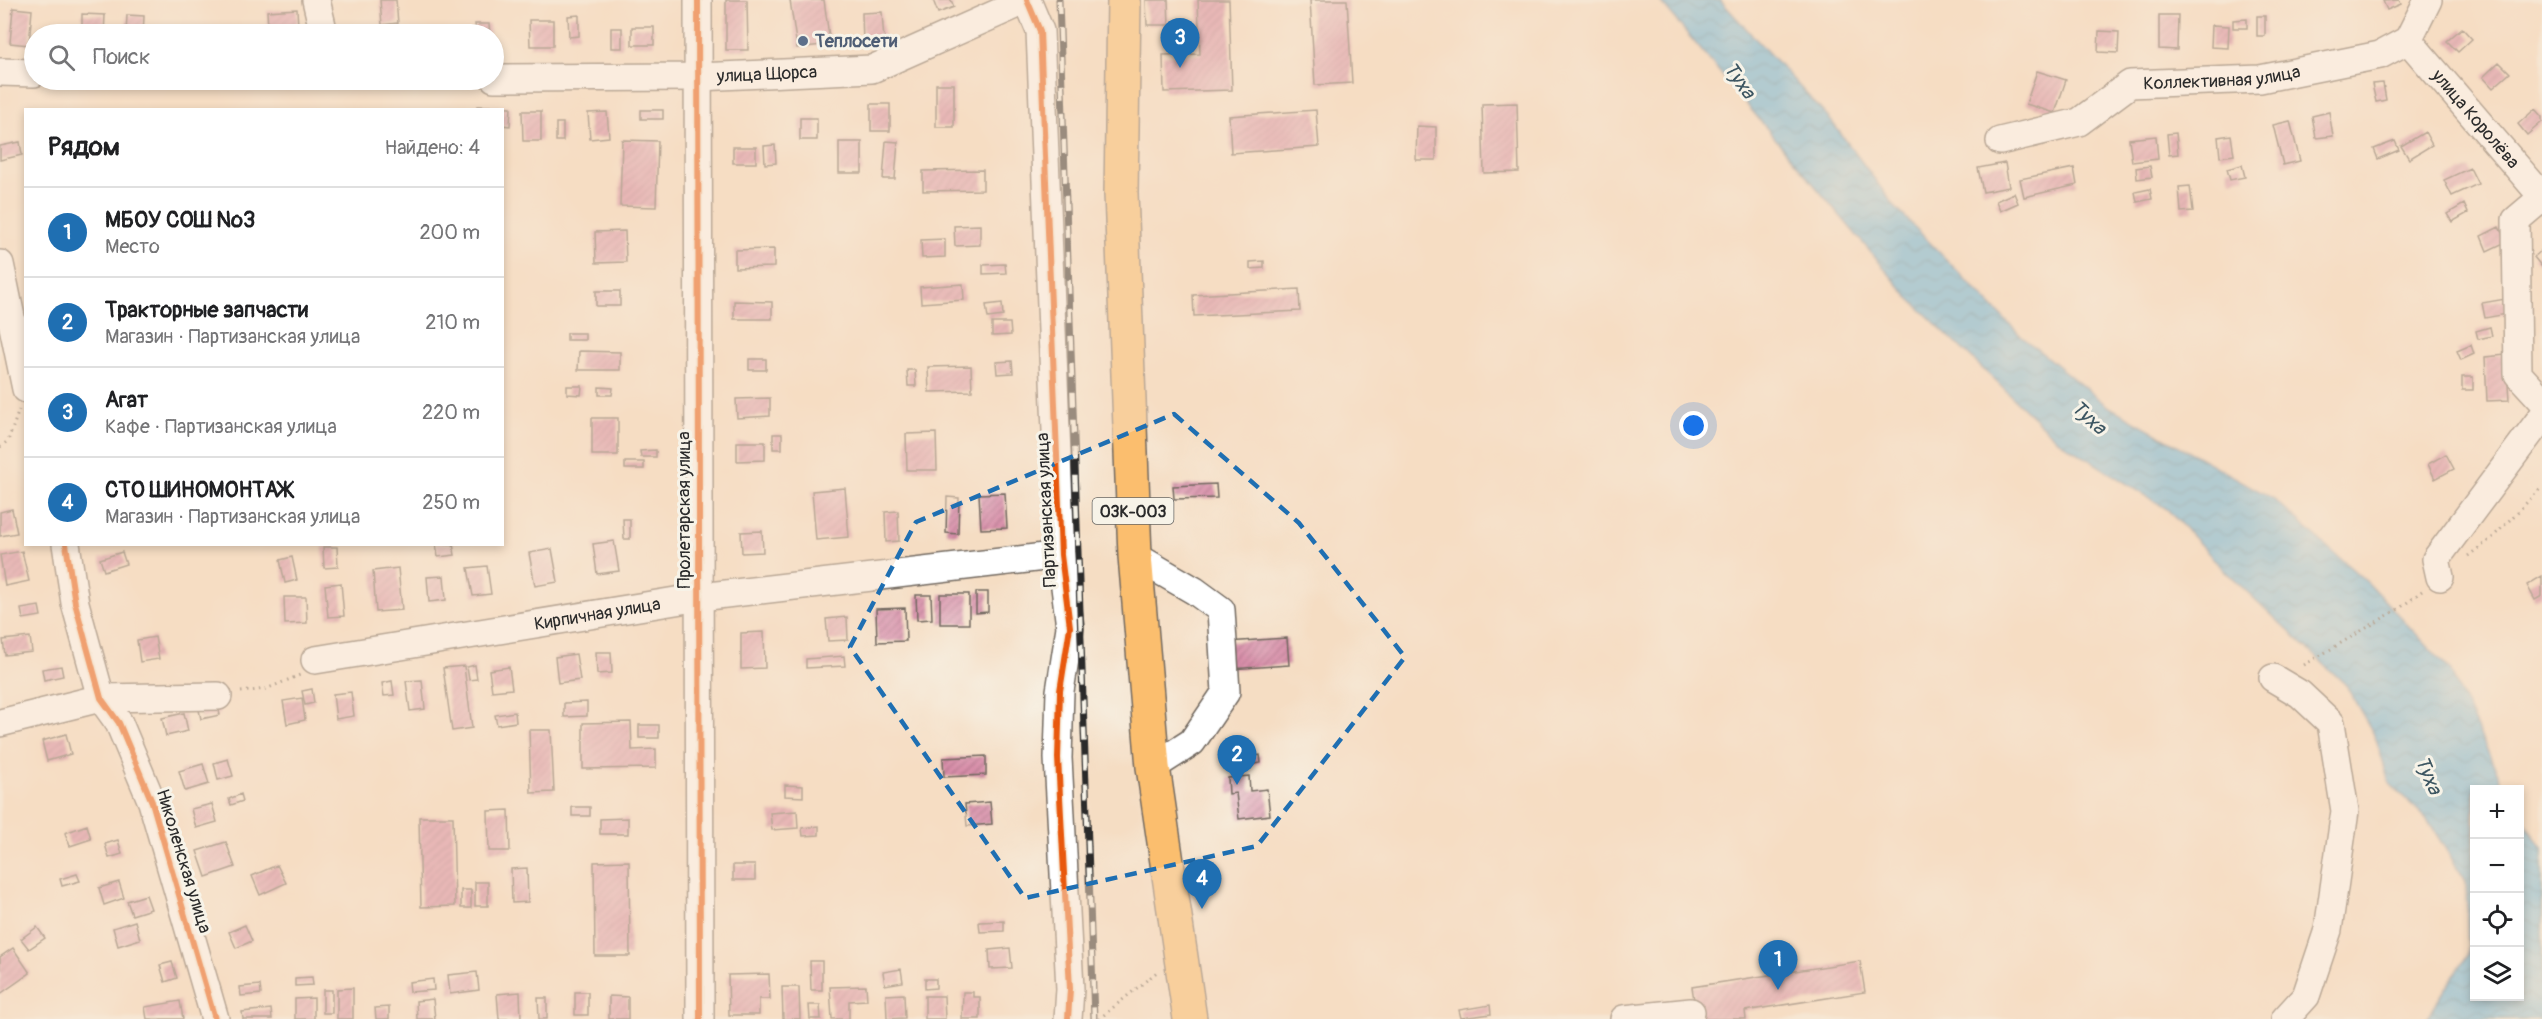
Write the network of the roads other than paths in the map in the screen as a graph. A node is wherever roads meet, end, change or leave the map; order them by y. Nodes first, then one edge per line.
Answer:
1 (316, 0) edge
2 (698, 0) edge
3 (1027, 0) edge
4 (1124, 0) edge
5 (2428, 0) edge
6 (322, 24) edge
7 (2408, 40) junction
8 (0, 72) edge
9 (24, 73) edge
10 (698, 77) junction
11 (504, 78) edge
12 (2000, 141) dead end
13 (2542, 197) edge
14 (0, 264) edge
15 (23, 398) edge
16 (2542, 400) edge
17 (2542, 417) edge
18 (66, 546) edge
19 (1061, 555) junction
20 (1135, 556) junction
21 (2440, 577) dead end
22 (700, 597) junction
23 (315, 660) road end
24 (2273, 678) dead end
25 (218, 696) road end
26 (101, 698) junction
27 (0, 723) edge
28 (1154, 766) junction
29 (1691, 1012) dead end
30 (214, 1019) edge
31 (700, 1019) edge
32 (1068, 1019) edge
33 (1190, 1019) edge
34 (1624, 1019) edge
35 (2285, 1019) edge

1 - 6 street
2 - 10 street, Пролетарская улица
3 - 10 street, улица Щорса
3 - 19 street, Партизанская улица
4 - 20 main road, 03К-003
5 - 7 street
7 - 12 street, Коллективная улица
7 - 13 street, улица Королёва
8 - 9 street
10 - 11 street, улица Щорса
10 - 22 street, Пролетарская улица
13 - 16 street
14 - 15 street
17 - 21 street
18 - 26 street, Николенская улица
19 - 22 street, Кирпичная улица
19 - 32 street, Партизанская улица
20 - 28 main road, 03К-003
20 - 28 street
22 - 23 street, Кирпичная улица
22 - 31 street, Пролетарская улица
24 - 35 street
25 - 26 street
26 - 27 street
26 - 30 street, Николенская улица
28 - 33 main road, 03К-003
29 - 34 street

